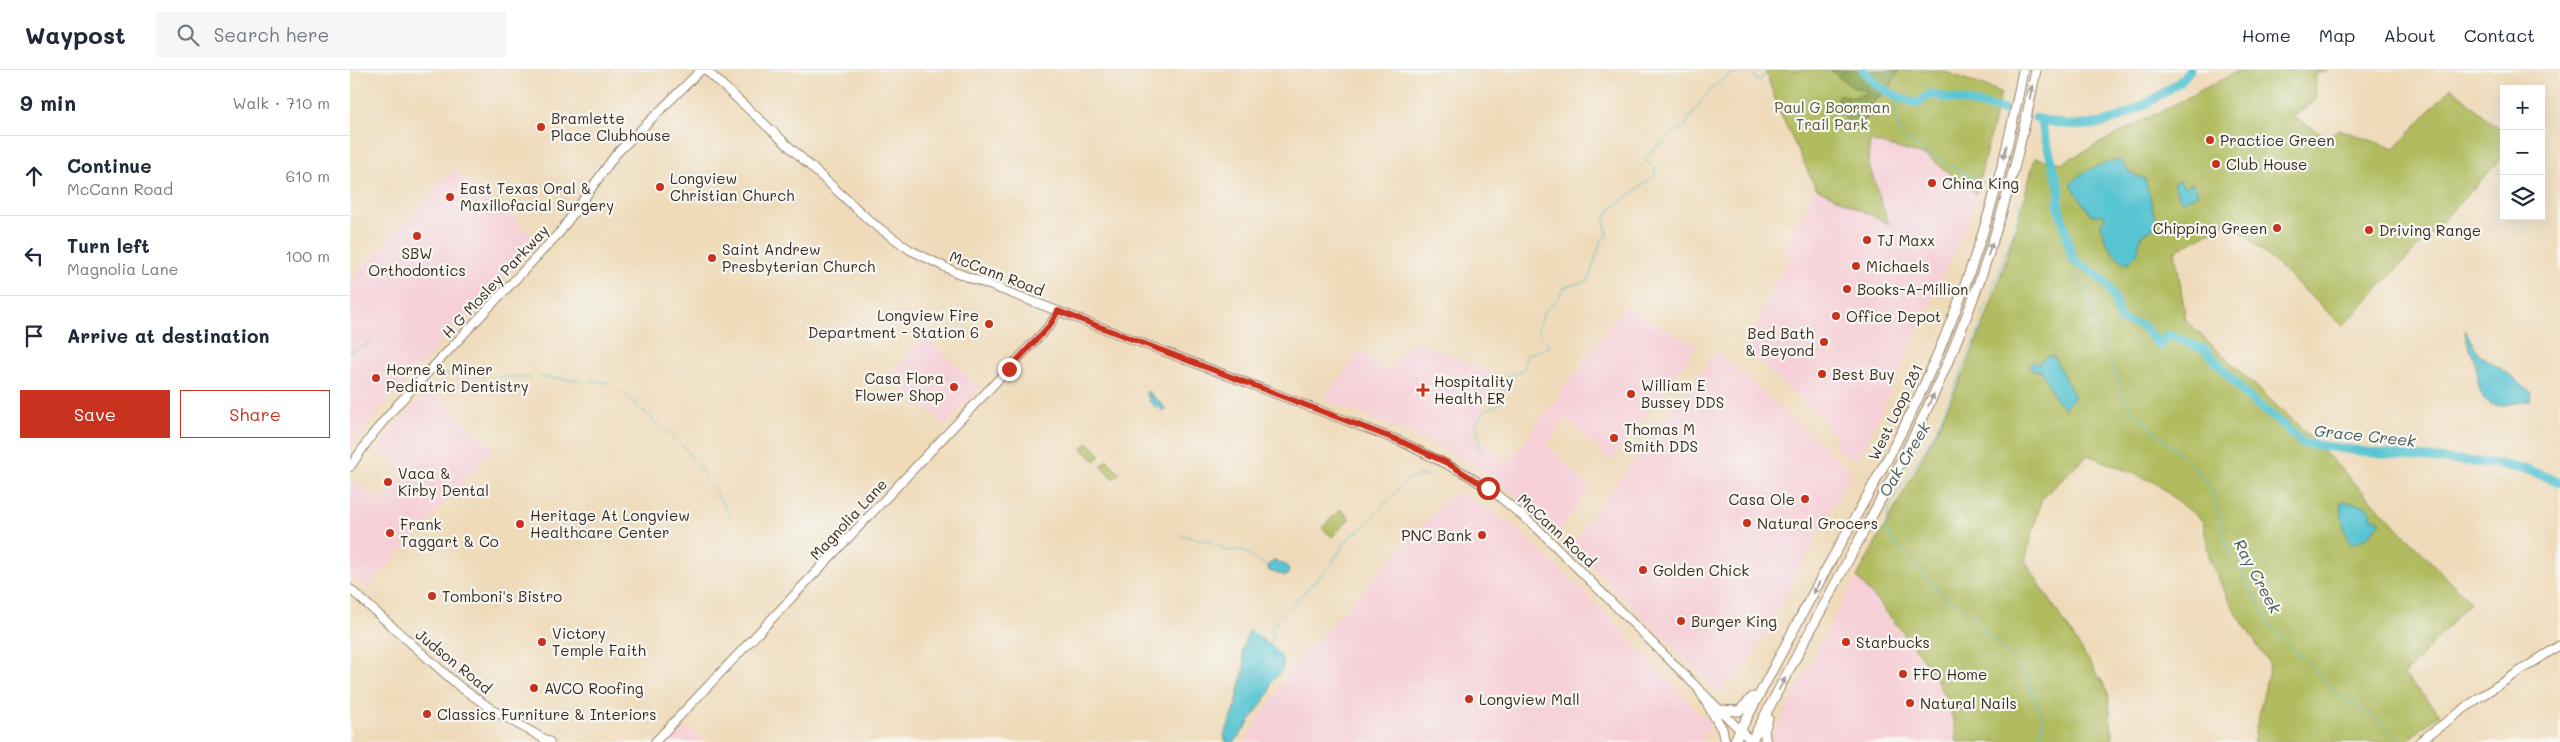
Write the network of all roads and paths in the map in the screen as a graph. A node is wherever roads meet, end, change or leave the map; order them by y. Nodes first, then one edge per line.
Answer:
1 (701, 70) edge
2 (706, 70) edge
3 (2023, 70) edge
4 (2036, 70) edge
5 (1967, 279) junction
6 (1058, 311) junction
7 (1950, 357) junction
8 (350, 468) edge
9 (1878, 476) junction
10 (1867, 524) junction
11 (1833, 558) junction
12 (350, 589) edge
13 (1826, 601) junction
14 (2560, 645) edge
15 (1767, 680) junction
16 (1700, 691) junction
17 (1772, 702) junction
18 (1718, 710) junction
19 (1740, 731) junction
20 (2420, 741) edge
21 (550, 742) edge
22 (655, 742) edge
23 (1725, 742) edge
24 (1734, 742) edge
25 (1751, 742) edge
26 (1766, 742) edge

1 - 8 main road, H G Mosley Parkway
2 - 6 main road, McCann Road
3 -> 5 highway, West Loop 281
7 -> 4 highway, West Loop 281
5 - 7 highway
5 - 9 highway, West Loop 281
6 - 16 main road, McCann Road
6 - 22 main road, Magnolia Lane
10 -> 7 highway, West Loop 281
9 - 10 highway
9 - 11 highway, West Loop 281
10 - 13 highway, West Loop 281
11 - 13 highway
11 -> 15 highway, West Loop 281
12 - 21 main road, Judson Road
17 -> 13 highway, West Loop 281
14 - 20 main road
15 - 18 highway
15 - 19 highway, West Loop 281
16 - 18 main road, McCann Road
16 - 23 highway
17 - 25 highway, West Loop 281
17 - 26 highway
18 - 19 main road, McCann Road
19 - 24 highway, West Loop 281
19 - 25 main road, McCann Road

